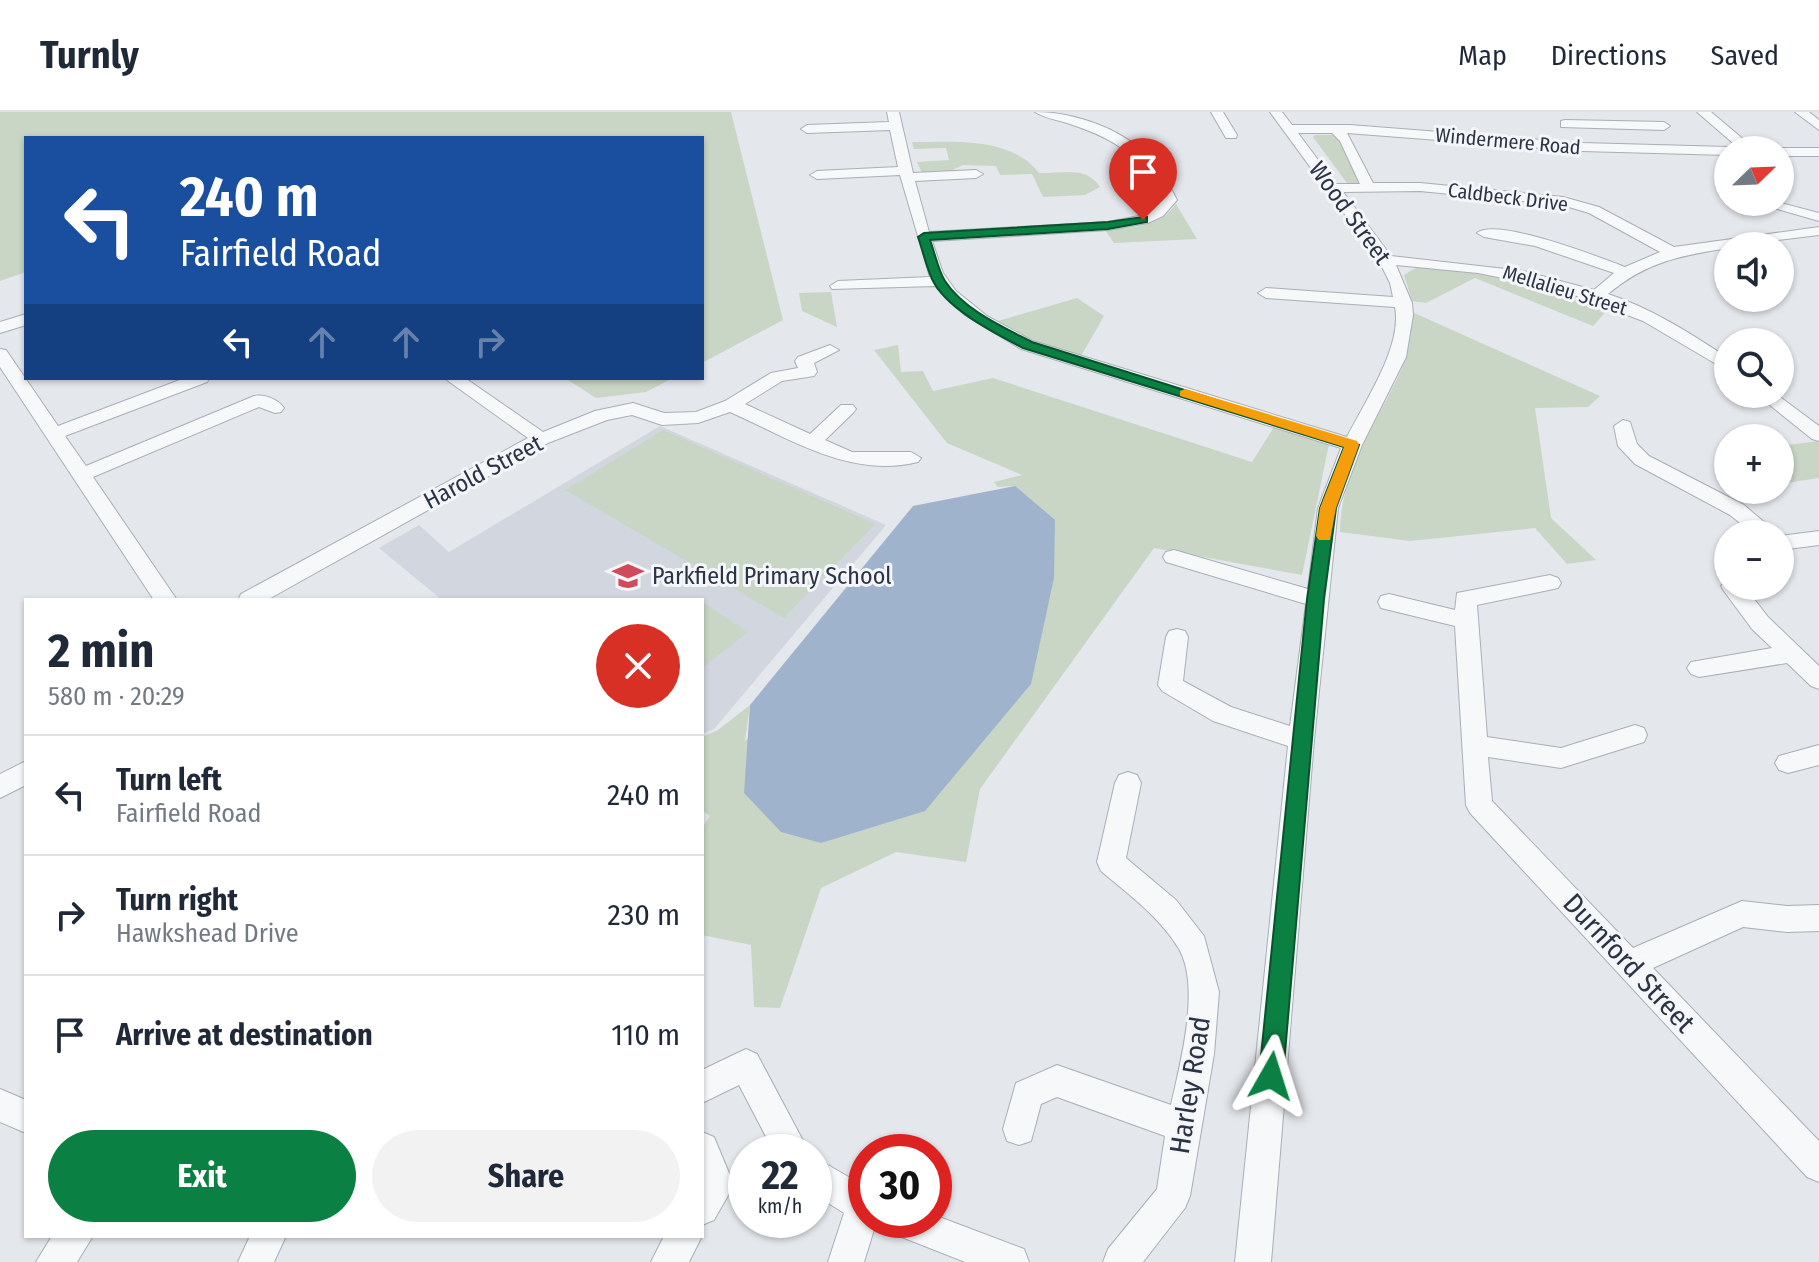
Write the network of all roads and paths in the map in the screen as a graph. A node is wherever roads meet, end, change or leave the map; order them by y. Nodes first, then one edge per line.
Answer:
1 (1041, 112) edge
2 (1217, 112) edge
3 (1555, 112) edge
4 (1703, 112) edge
5 (1801, 112) edge
6 (894, 119) edge
7 (1282, 120) edge
8 (1565, 124) junction
9 (1664, 126) dead end
10 (1819, 126) edge
11 (807, 129) dead end
12 (1335, 129) junction
13 (1231, 135) dead end
14 (1732, 136) edge
15 (1582, 147) junction
16 (1714, 151) edge
17 (1794, 152) edge
18 (1819, 152) edge
19 (908, 174) junction
20 (976, 174) dead end
21 (817, 175) dead end
22 (1368, 187) junction
23 (1333, 188) junction
24 (1794, 211) edge
25 (1819, 217) edge
26 (1819, 231) edge
27 (1484, 233) dead end
28 (924, 237) junction
29 (1672, 252) junction
30 (1386, 260) junction
31 (1625, 272) junction
32 (938, 281) junction
33 (838, 286) dead end
34 (1266, 293) dead end
35 (1597, 295) junction
36 (1404, 303) junction
37 (24, 320) edge
38 (0, 328) edge
39 (830, 350) dead end
40 (0, 354) edge
41 (1714, 355) edge
42 (196, 380) edge
43 (456, 380) edge
44 (731, 405) junction
45 (275, 408) dead end
46 (1783, 408) edge
47 (847, 409) dead end
48 (1623, 426) dead end
49 (54, 434) junction
50 (1819, 435) edge
51 (541, 439) junction
52 (812, 442) junction
53 (1352, 445) junction
54 (911, 458) dead end
55 (82, 475) junction
56 (1750, 520) edge
57 (1819, 538) edge
58 (1794, 541) edge
59 (1174, 557) dead end
60 (1550, 583) dead end
61 (165, 598) edge
62 (253, 598) edge
63 (1316, 599) junction
64 (1739, 600) edge
65 (1389, 602) dead end
66 (1467, 621) junction
67 (1177, 637) dead end
68 (1791, 654) junction
69 (1699, 668) dead end
70 (1819, 680) edge
71 (1635, 735) dead end
72 (1301, 740) junction
73 (1475, 745) junction
74 (24, 773) edge
75 (1128, 783) dead end
76 (0, 787) edge
77 (1819, 918) edge
78 (1630, 964) junction
79 (704, 1086) edge
80 (1183, 1126) junction
81 (1019, 1129) dead end
82 (782, 1134) edge
83 (704, 1154) edge
84 (1819, 1165) edge
85 (704, 1205) edge
86 (73, 1238) edge
87 (267, 1238) edge
88 (683, 1238) edge
89 (854, 1238) edge
90 (948, 1238) edge
91 (54, 1262) edge
92 (256, 1262) edge
93 (669, 1262) edge
94 (846, 1262) edge
95 (1011, 1262) edge
96 (1121, 1262) edge
97 (1253, 1262) edge

1 - 28 street
2 - 13 street
3 - 8 street
4 - 14 street
5 - 10 street
6 - 11 street
6 - 19 street
7 - 12 street, Windermere Road
7 - 23 street, Wood Street
8 - 9 street
8 - 15 street
12 - 15 street, Windermere Road
12 - 22 street
15 - 16 street, Windermere Road
17 - 18 street
19 - 20 street
19 - 21 street
19 - 28 street
22 - 23 street, Caldbeck Drive
22 - 29 street, Caldbeck Drive
23 - 30 street, Wood Street
24 - 25 street
26 - 29 street
27 - 31 street
28 - 32 street
29 - 31 street
30 - 35 street, Mellalieu Street
30 - 36 street, Wood Street
31 - 35 street
32 - 33 street
32 - 53 street
34 - 36 street
35 - 41 street, Mellalieu Street
36 - 53 street, Wood Street
37 - 38 street
39 - 44 street, Harold Street
40 - 49 street
42 - 49 street
43 - 51 street
44 - 51 street, Harold Street
44 - 52 street
45 - 55 street
46 - 50 street
47 - 52 street
48 - 56 street
49 - 55 street
51 - 62 street, Harold Street
52 - 54 street
53 - 63 street, Wood Street
55 - 61 street
57 - 58 street
59 - 63 street
60 - 66 street
63 - 72 street, Wood Street
64 - 68 street
65 - 66 street
66 - 73 street, Durnford Street
67 - 72 street
68 - 69 street
68 - 70 street
71 - 73 street
72 - 97 street, Wood Street
73 - 78 street, Durnford Street
74 - 76 street
75 - 80 street, Harley Road
77 - 78 street
78 - 84 street, Durnford Street
79 - 82 street
80 - 81 street
80 - 96 street, Harley Road
83 - 85 street
86 - 91 street
87 - 92 street
88 - 93 street
89 - 94 street
90 - 95 street

